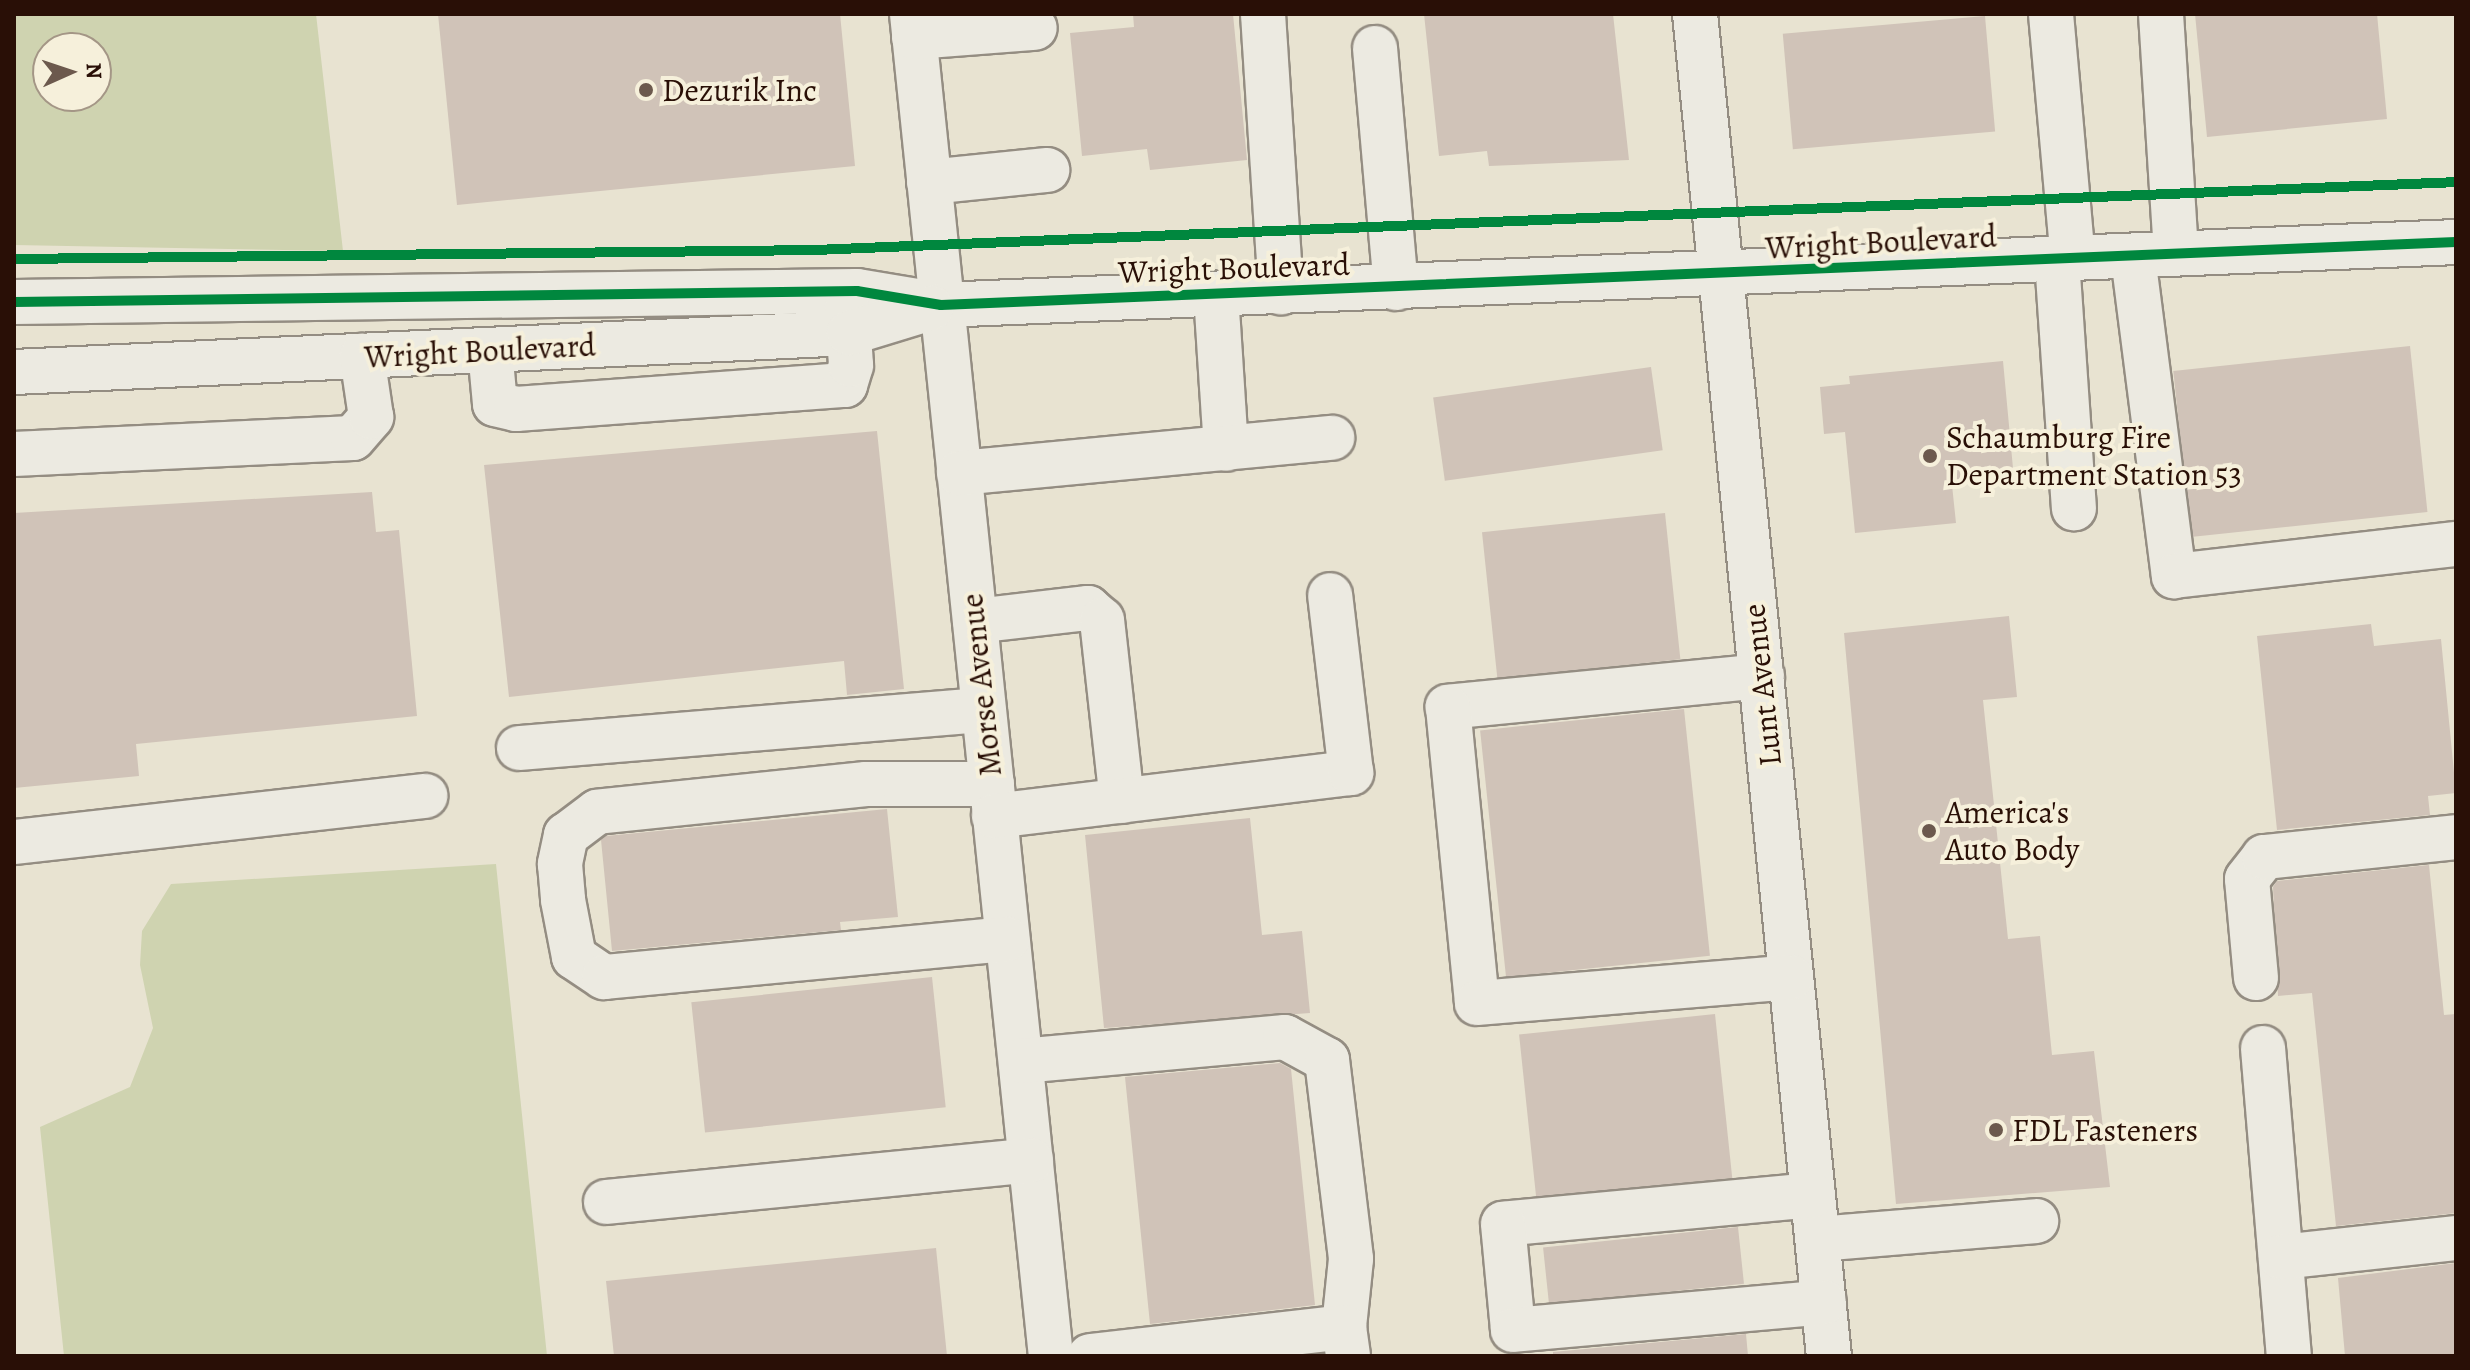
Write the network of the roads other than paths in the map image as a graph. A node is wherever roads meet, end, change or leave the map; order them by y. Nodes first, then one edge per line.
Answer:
1 (1263, 14) edge
2 (1695, 14) edge
3 (2051, 14) edge
4 (2161, 14) edge
5 (913, 26) edge
6 (1035, 28) dead end
7 (1375, 48) dead end
8 (1047, 170) dead end
9 (929, 182) junction
10 (2456, 242) edge
11 (2176, 254) junction
12 (2133, 257) junction
13 (2065, 260) junction
14 (1722, 276) junction
15 (1396, 288) junction
16 (1281, 292) junction
17 (1216, 294) junction
18 (14, 302) edge
19 (941, 305) junction
20 (847, 313) junction
21 (490, 350) junction
22 (362, 356) junction
23 (14, 372) edge
24 (1332, 438) dead end
25 (1226, 449) junction
26 (14, 454) edge
27 (959, 473) junction
28 (2074, 508) dead end
29 (2456, 544) edge
30 (1330, 595) dead end
31 (975, 621) junction
32 (1762, 676) junction
33 (983, 710) junction
34 (519, 748) dead end
35 (425, 796) dead end
36 (993, 800) junction
37 (1122, 801) junction
38 (2456, 837) edge
39 (14, 842) edge
40 (1007, 939) junction
41 (1791, 977) junction
42 (2256, 978) dead end
43 (2263, 1048) dead end
44 (1021, 1061) junction
45 (1031, 1160) junction
46 (1813, 1195) junction
47 (606, 1202) dead end
48 (2036, 1221) dead end
49 (2456, 1238) edge
50 (1818, 1239) junction
51 (2281, 1257) junction
52 (1824, 1302) junction
53 (1346, 1341) edge
54 (1051, 1356) edge
55 (1090, 1356) edge
56 (1829, 1356) edge
57 (2289, 1356) edge

1 - 16 street
2 - 14 street, Lunt Avenue
3 - 13 street
4 - 11 street
5 - 6 street
5 - 9 street, Morse Avenue
7 - 15 street
8 - 9 street
9 - 19 street, Morse Avenue
10 - 11 street, Wright Boulevard
11 - 12 street, Wright Boulevard
12 - 13 street, Wright Boulevard
12 - 29 street
13 - 14 street, Wright Boulevard
13 - 28 street
14 - 15 street, Wright Boulevard
14 - 32 street, Lunt Avenue
15 - 16 street, Wright Boulevard
16 - 17 street, Wright Boulevard
17 - 19 street, Wright Boulevard
17 - 25 street
18 - 20 street, Wright Boulevard
19 - 20 street, Wright Boulevard
19 - 27 street, Morse Avenue
20 - 21 street, Wright Boulevard
20 - 21 street
21 - 22 street, Wright Boulevard
22 - 23 street, Wright Boulevard
22 - 26 street
24 - 25 street
25 - 27 street
27 - 31 street, Morse Avenue
30 - 37 street
31 - 33 street, Morse Avenue
31 - 37 street
32 - 41 street, Lunt Avenue
32 - 41 street
33 - 34 street
33 - 36 street, Morse Avenue
35 - 39 street
36 - 37 street
36 - 40 street, Morse Avenue
36 - 40 street
38 - 42 street
40 - 44 street, Morse Avenue
41 - 46 street, Lunt Avenue
43 - 51 street
44 - 45 street, Morse Avenue
44 - 53 street
45 - 47 street
45 - 54 street, Morse Avenue
46 - 50 street, Lunt Avenue
46 - 52 street
48 - 50 street
49 - 51 street
50 - 52 street, Lunt Avenue
51 - 57 street
52 - 56 street, Lunt Avenue
53 - 55 street

